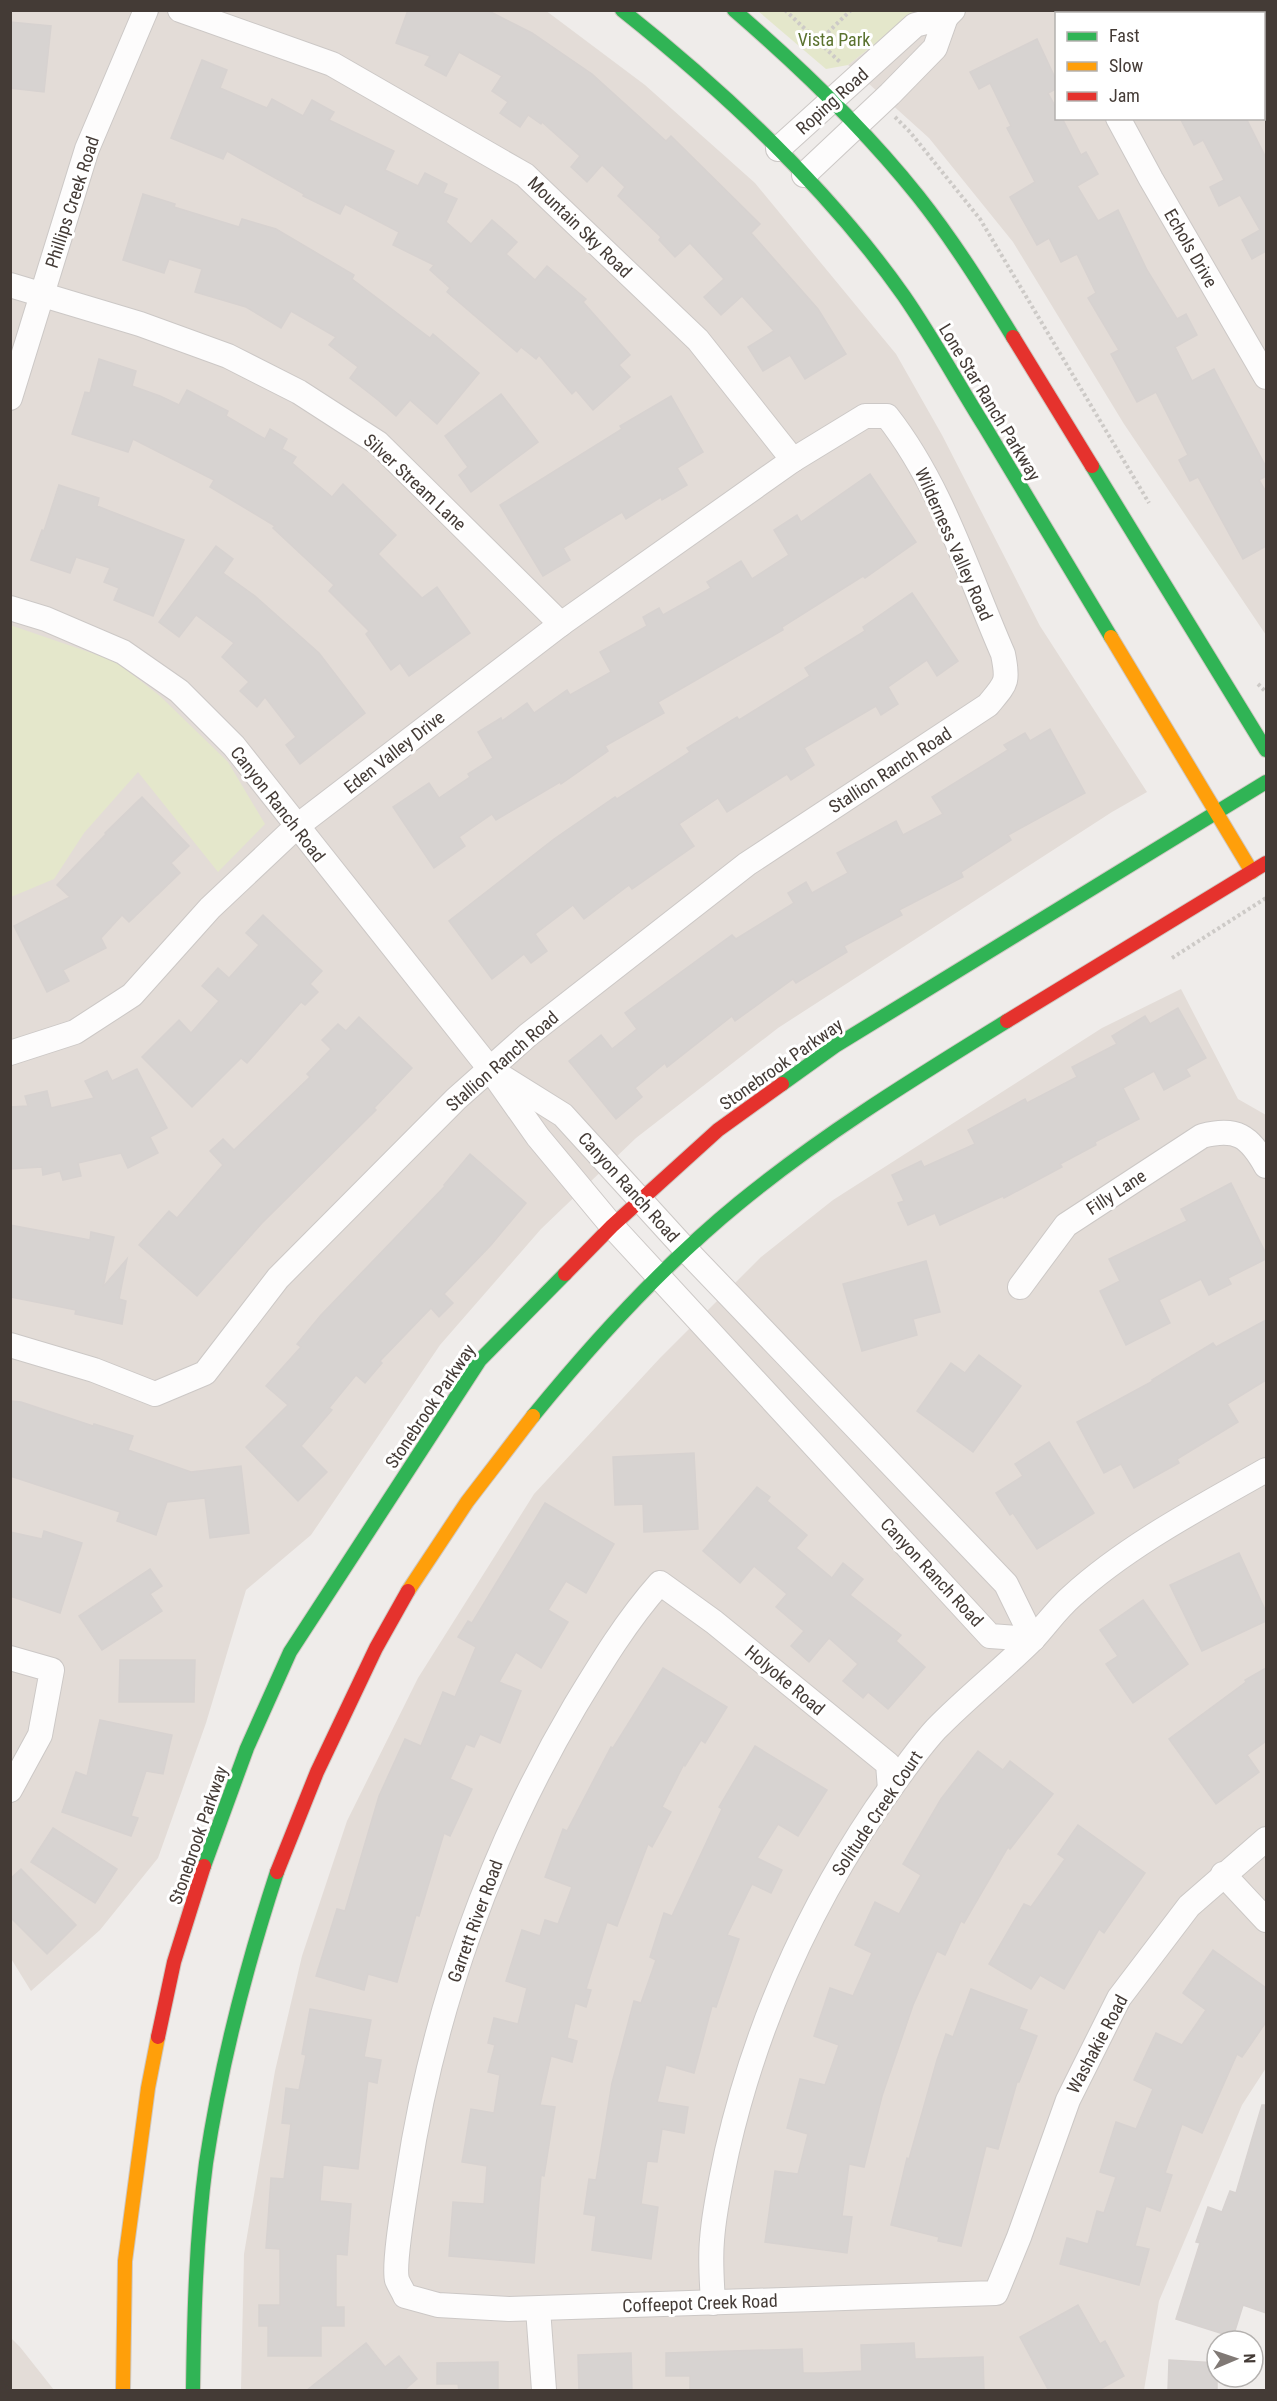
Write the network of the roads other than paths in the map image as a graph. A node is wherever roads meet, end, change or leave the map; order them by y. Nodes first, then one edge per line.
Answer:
1 (146, 10) edge
2 (180, 10) edge
3 (622, 10) edge
4 (734, 10) edge
5 (949, 14) edge
6 (832, 101) junction
7 (1119, 120) edge
8 (856, 126) junction
9 (778, 149) junction
10 (804, 175) junction
11 (10, 285) edge
12 (42, 294) junction
13 (1266, 377) edge
14 (10, 398) edge
15 (792, 460) junction
16 (10, 608) edge
17 (561, 624) junction
18 (1008, 676) joint
19 (1266, 750) edge
20 (1266, 782) edge
21 (1216, 811) junction
22 (296, 827) junction
23 (1266, 863) edge
24 (1252, 872) junction
25 (10, 1053) edge
26 (489, 1069) junction
27 (1266, 1166) edge
28 (641, 1199) junction
29 (612, 1226) junction
30 (686, 1250) junction
31 (659, 1274) junction
32 (1020, 1287) dead end
33 (10, 1345) edge
34 (1266, 1470) edge
35 (660, 1583) joint
36 (1033, 1639) junction
37 (10, 1658) edge
38 (890, 1789) junction
39 (10, 1790) edge
40 (1266, 1839) edge
41 (1223, 1874) junction
42 (1266, 1920) edge
43 (996, 2293) joint
44 (405, 2296) joint
45 (713, 2303) junction
46 (538, 2309) junction
47 (123, 2391) edge
48 (193, 2391) edge
49 (544, 2391) edge

1 - 12 street, Phillips Creek Road
2 - 15 street, Mountain Sky Road
3 - 9 main road, Lone Star Ranch Parkway
4 - 6 main road
5 - 6 street, Roping Road
5 - 8 street, Roping Road
6 - 8 main road
6 - 9 street, Roping Road
7 - 13 street, Echols Drive
8 - 10 street, Roping Road
8 - 19 main road
9 - 10 main road, Lone Star Ranch Parkway
10 - 21 main road, Lone Star Ranch Parkway
11 - 12 street, Silver Stream Lane
12 - 14 street, Phillips Creek Road
12 - 17 street, Silver Stream Lane
15 - 17 street, Eden Valley Drive
15 - 18 street, Wilderness Valley Road
16 - 22 street, Canyon Ranch Road
17 - 22 street, Eden Valley Drive
18 - 26 street, Stallion Ranch Road
20 - 21 main road, Stonebrook Parkway
21 - 24 main road, Lone Star Ranch Parkway
21 - 28 main road, Stonebrook Parkway
22 - 25 street, Eden Valley Drive
22 - 26 street, Canyon Ranch Road
23 - 24 main road
24 - 30 main road
26 - 28 street, Canyon Ranch Road
26 - 29 street, Canyon Ranch Road
26 - 33 street, Stallion Ranch Road
27 - 32 street, Filly Lane
28 - 29 main road, Stonebrook Parkway
28 - 30 street, Canyon Ranch Road
29 - 31 street, Canyon Ranch Road
29 - 47 main road, Stonebrook Parkway
30 - 31 main road
30 - 36 street, Canyon Ranch Road
31 - 36 street, Canyon Ranch Road
31 - 48 main road
34 - 36 street, Solitude Creek Court
35 - 38 street, Holyoke Road
35 - 44 street, Garrett River Road
36 - 38 street, Solitude Creek Court
37 - 39 street
38 - 45 street, Solitude Creek Court
40 - 41 street, Washakie Road
41 - 42 street
41 - 43 street, Washakie Road
43 - 45 street, Coffeepot Creek Road
44 - 46 street, Coffeepot Creek Road
45 - 46 street, Coffeepot Creek Road
46 - 49 street

